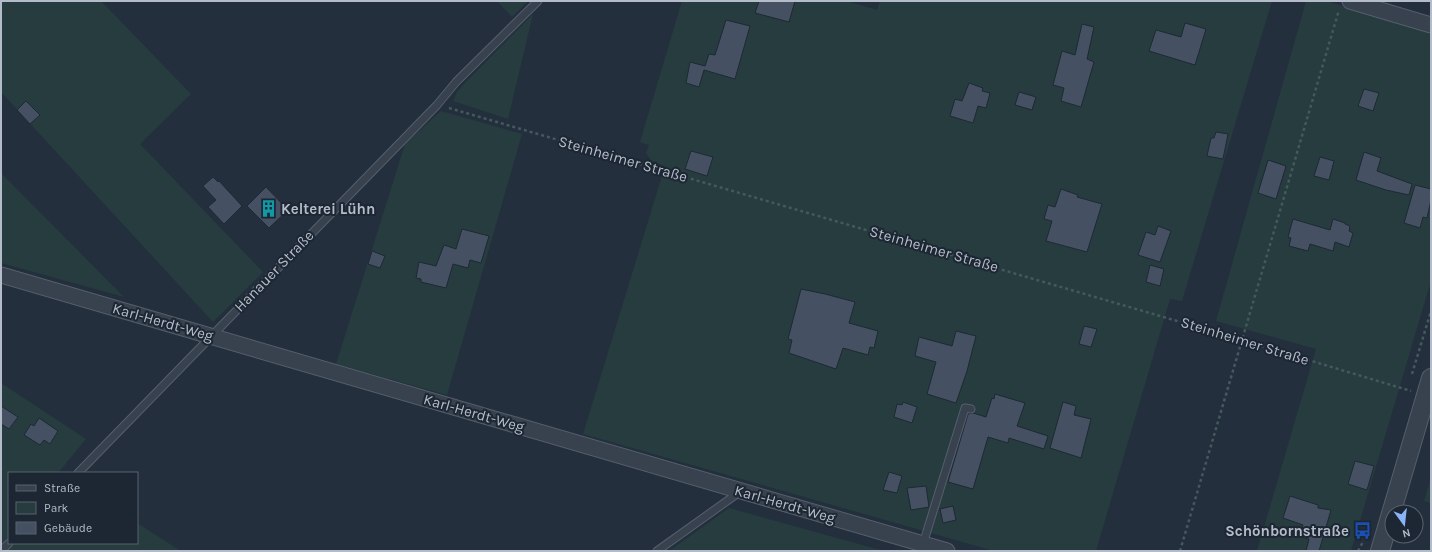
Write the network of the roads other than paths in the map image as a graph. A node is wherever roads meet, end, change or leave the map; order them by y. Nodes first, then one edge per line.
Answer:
1 (538, 1) edge
2 (1344, 5) edge
3 (1431, 25) edge
4 (1, 275) edge
5 (210, 336) junction
6 (1429, 390) edge
7 (971, 408) dead end
8 (79, 472) edge
9 (741, 491) junction
10 (924, 544) junction
11 (657, 551) edge
12 (947, 551) edge
13 (1380, 551) edge

1 - 5 lane, Hanauer Straße
2 - 3 street
4 - 5 street, Karl-Herdt-Weg
5 - 8 lane, Hanauer Straße
5 - 9 street, Karl-Herdt-Weg
6 - 13 street
7 - 10 lane
9 - 10 street, Karl-Herdt-Weg
9 - 11 lane
10 - 12 street, Karl-Herdt-Weg

